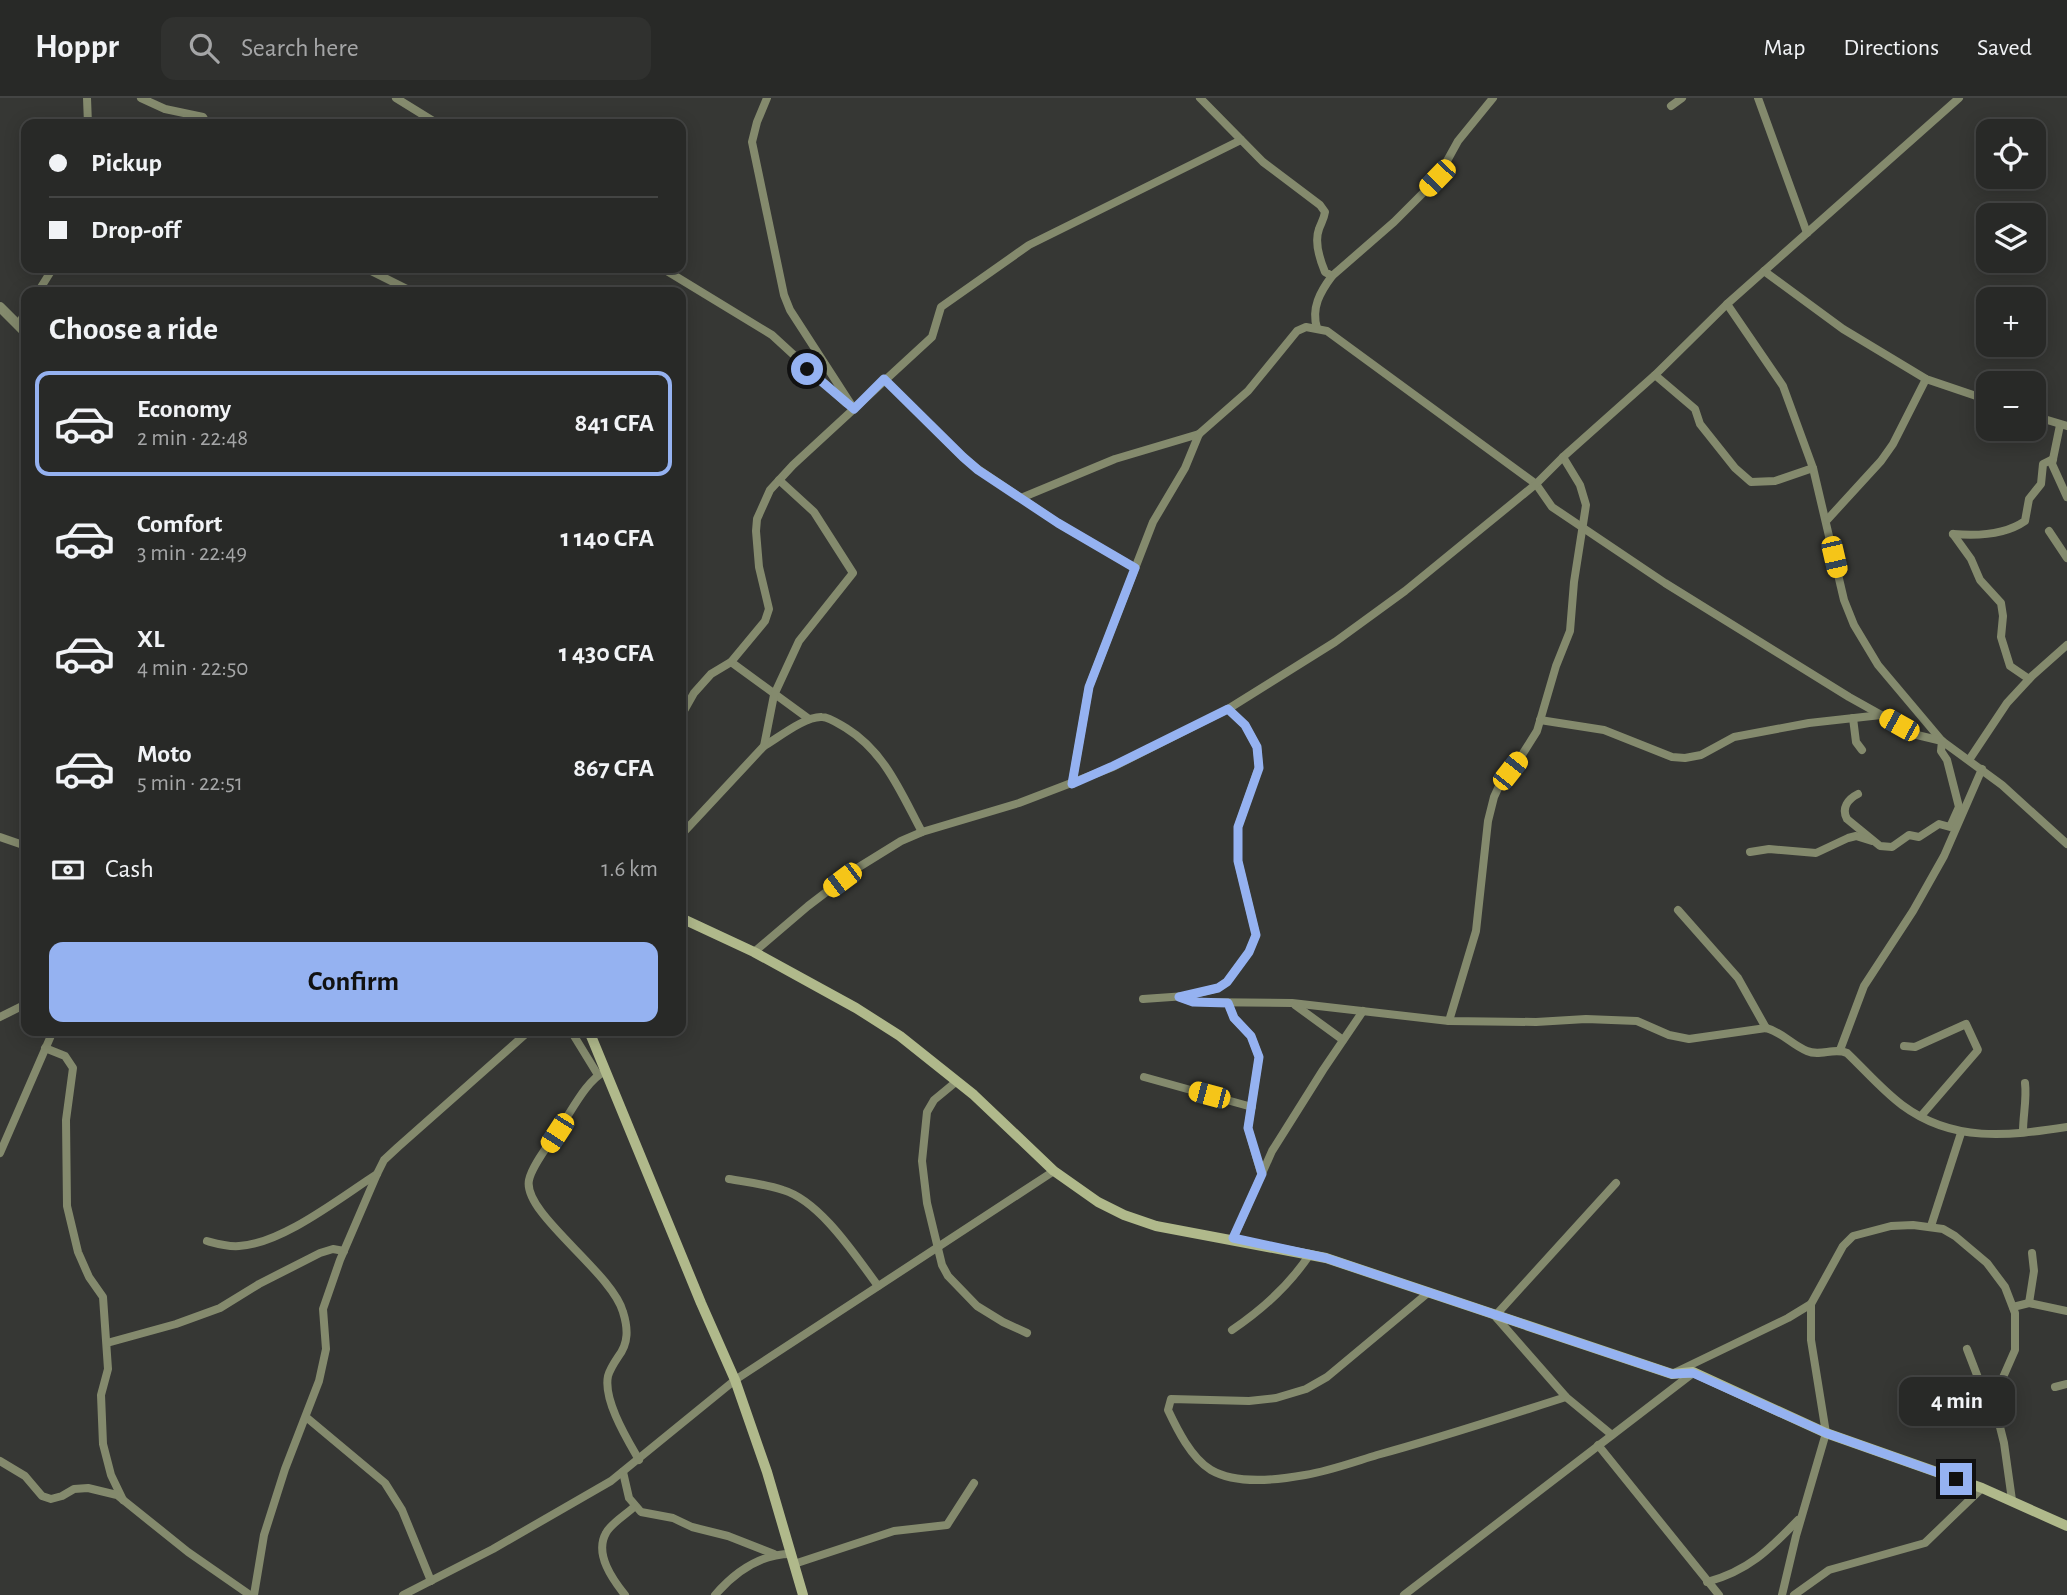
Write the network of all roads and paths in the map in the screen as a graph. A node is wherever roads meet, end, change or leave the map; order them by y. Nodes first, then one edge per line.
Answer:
1 (87, 98) edge
2 (141, 98) edge
3 (396, 98) edge
4 (767, 98) edge
5 (1200, 98) edge
6 (1493, 98) edge
7 (1682, 98) edge
8 (1758, 98) edge
9 (1959, 98) edge
10 (1671, 106) dead end
11 (88, 119) edge
12 (204, 119) edge
13 (430, 119) edge
14 (1241, 140) junction
15 (1807, 233) junction
16 (1764, 271) junction
17 (375, 273) edge
18 (670, 273) edge
19 (1332, 276) junction
20 (403, 287) edge
21 (1727, 304) junction
22 (0, 307) edge
23 (21, 320) edge
24 (19, 324) junction
25 (21, 327) edge
26 (1317, 328) junction
27 (1656, 375) junction
28 (884, 379) junction
29 (1926, 379) junction
30 (1976, 396) edge
31 (854, 409) junction
32 (2046, 420) edge
33 (2063, 426) edge
34 (1199, 434) junction
35 (1563, 457) junction
36 (2053, 459) junction
37 (1813, 468) junction
38 (779, 480) junction
39 (1536, 484) junction
40 (2067, 497) edge
41 (1021, 498) junction
42 (1827, 520) junction
43 (1581, 526) junction
44 (2049, 531) dead end
45 (2067, 558) edge
46 (1135, 568) junction
47 (2067, 645) edge
48 (731, 662) junction
49 (2029, 679) junction
50 (774, 695) junction
51 (686, 707) edge
52 (1228, 709) junction
53 (1881, 715) junction
54 (809, 719) junction
55 (1853, 719) junction
56 (1541, 720) junction
57 (1942, 740) junction
58 (764, 746) junction
59 (1862, 750) dead end
60 (1969, 760) junction
61 (1982, 769) junction
62 (1072, 784) junction
63 (1858, 794) dead end
64 (686, 830) edge
65 (922, 832) junction
66 (0, 836) edge
67 (1872, 841) junction
68 (21, 844) edge
69 (2067, 844) edge
70 (1749, 852) dead end
71 (1678, 910) dead end
72 (686, 920) edge
73 (754, 952) junction
74 (1179, 997) junction
75 (1143, 999) dead end
76 (1228, 1003) junction
77 (1292, 1003) junction
78 (21, 1006) edge
79 (1363, 1011) junction
80 (0, 1017) edge
81 (1449, 1021) junction
82 (1766, 1028) junction
83 (51, 1036) edge
84 (524, 1036) edge
85 (575, 1036) edge
86 (590, 1036) edge
87 (1343, 1040) junction
88 (1904, 1046) dead end
89 (45, 1048) junction
90 (1840, 1050) junction
91 (601, 1073) junction
92 (1144, 1077) dead end
93 (957, 1081) junction
94 (2025, 1083) dead end
95 (1252, 1107) junction
96 (1921, 1116) junction
97 (2067, 1126) edge
98 (2023, 1132) junction
99 (1961, 1133) junction
100 (0, 1153) edge
101 (1054, 1171) junction
102 (377, 1174) junction
103 (1262, 1174) junction
104 (729, 1179) dead end
105 (1616, 1183) dead end
106 (1931, 1226) junction
107 (1233, 1238) junction
108 (207, 1241) dead end
109 (938, 1246) junction
110 (344, 1251) junction
111 (2032, 1253) dead end
112 (1310, 1254) junction
113 (877, 1286) junction
114 (1429, 1292) junction
115 (2029, 1303) junction
116 (1811, 1304) junction
117 (2013, 1307) junction
118 (2067, 1311) edge
119 (1495, 1316) junction
120 (1232, 1330) dead end
121 (1027, 1333) dead end
122 (107, 1343) junction
123 (1967, 1349) dead end
124 (1693, 1373) junction
125 (1672, 1374) junction
126 (735, 1380) junction
127 (2067, 1384) edge
128 (2055, 1387) dead end
129 (1566, 1397) junction
130 (306, 1417) junction
131 (1826, 1433) junction
132 (1612, 1435) junction
133 (2004, 1443) junction
134 (1598, 1445) junction
135 (639, 1460) junction
136 (0, 1461) edge
137 (624, 1472) junction
138 (974, 1483) dead end
139 (1982, 1488) junction
140 (123, 1500) junction
141 (2012, 1500) junction
142 (635, 1506) junction
143 (1800, 1518) junction
144 (2067, 1526) edge
145 (774, 1554) junction
146 (793, 1559) junction
147 (431, 1581) junction
148 (1707, 1582) junction
149 (406, 1594) edge
150 (252, 1595) edge
151 (625, 1595) edge
152 (715, 1595) edge
153 (803, 1595) edge
154 (1404, 1595) edge
155 (1719, 1595) edge
156 (1782, 1595) edge
157 (1794, 1595) edge

1 - 11 street
2 - 12 street
3 - 13 street
4 - 31 street
5 - 14 street
6 - 19 street
7 - 10 street
8 - 15 street
9 - 15 street
14 - 19 street
14 - 28 street
15 - 16 street
16 - 21 street
16 - 29 street
17 - 20 street
18 - 31 street
19 - 26 street
21 - 27 street
21 - 37 street
22 - 24 street
23 - 24 street
24 - 25 street
26 - 34 street
26 - 39 street
27 - 35 street
27 - 37 street
28 - 31 street
28 - 41 street
29 - 30 street
29 - 42 street
31 - 38 street
32 - 33 street
33 - 36 street
34 - 41 street
34 - 46 street
35 - 39 street
35 - 43 street
36 - 40 street
36 - 49 street
37 - 42 street
38 - 48 street
38 - 50 street
39 - 43 street
39 - 52 street
41 - 46 street
42 - 57 street
43 - 53 street
43 - 56 street
44 - 45 street
46 - 62 street
47 - 49 street
48 - 50 street
48 - 51 street
49 - 60 street
50 - 54 street
50 - 58 street
52 - 62 street
52 - 74 street
53 - 55 street
53 - 57 street
54 - 58 street
54 - 65 street
55 - 56 street
55 - 59 street
56 - 81 street
57 - 60 street
57 - 67 street
58 - 64 street
60 - 61 street
61 - 69 street
61 - 90 street
62 - 65 street
63 - 67 street
65 - 73 street
66 - 68 street
67 - 70 street
71 - 82 street
72 - 73 main road
73 - 93 main road
74 - 75 street
74 - 76 street
76 - 77 street
76 - 95 street
77 - 79 street
77 - 87 street
78 - 80 street
79 - 81 street
79 - 87 street
81 - 82 street
82 - 90 street
83 - 89 street
84 - 102 street
85 - 91 street
86 - 91 main road
87 - 103 street
88 - 96 street
89 - 100 street
89 - 122 street
90 - 96 street
91 - 126 main road
91 - 135 street
92 - 95 street
93 - 101 main road
93 - 109 street
94 - 98 street
95 - 103 street
96 - 99 street
97 - 98 street
98 - 99 street
99 - 106 street
101 - 107 main road
101 - 109 street
102 - 108 street
102 - 110 street
103 - 107 street
104 - 113 street
105 - 119 street
106 - 116 street
106 - 117 street
107 - 112 main road
109 - 113 street
109 - 121 street
110 - 122 street
110 - 130 street
111 - 115 street
112 - 114 main road
112 - 120 street
113 - 126 street
114 - 119 main road
114 - 129 street
115 - 117 street
115 - 118 street
116 - 125 street
116 - 131 street
117 - 133 street
119 - 125 main road
119 - 129 street
122 - 140 street
123 - 133 street
124 - 125 main road
124 - 131 main road
124 - 132 street
126 - 135 street
126 - 146 main road
127 - 128 street
129 - 132 street
130 - 147 street
130 - 150 street
131 - 139 main road
131 - 143 street
132 - 134 street
133 - 141 street
134 - 148 street
134 - 154 street
135 - 137 street
136 - 140 street
137 - 142 street
137 - 147 street
138 - 146 street
139 - 141 main road
139 - 157 street
140 - 150 street
141 - 144 main road
142 - 145 street
142 - 151 street
143 - 148 street
143 - 156 street
145 - 146 street
145 - 152 street
146 - 153 main road
147 - 149 street
148 - 155 street

